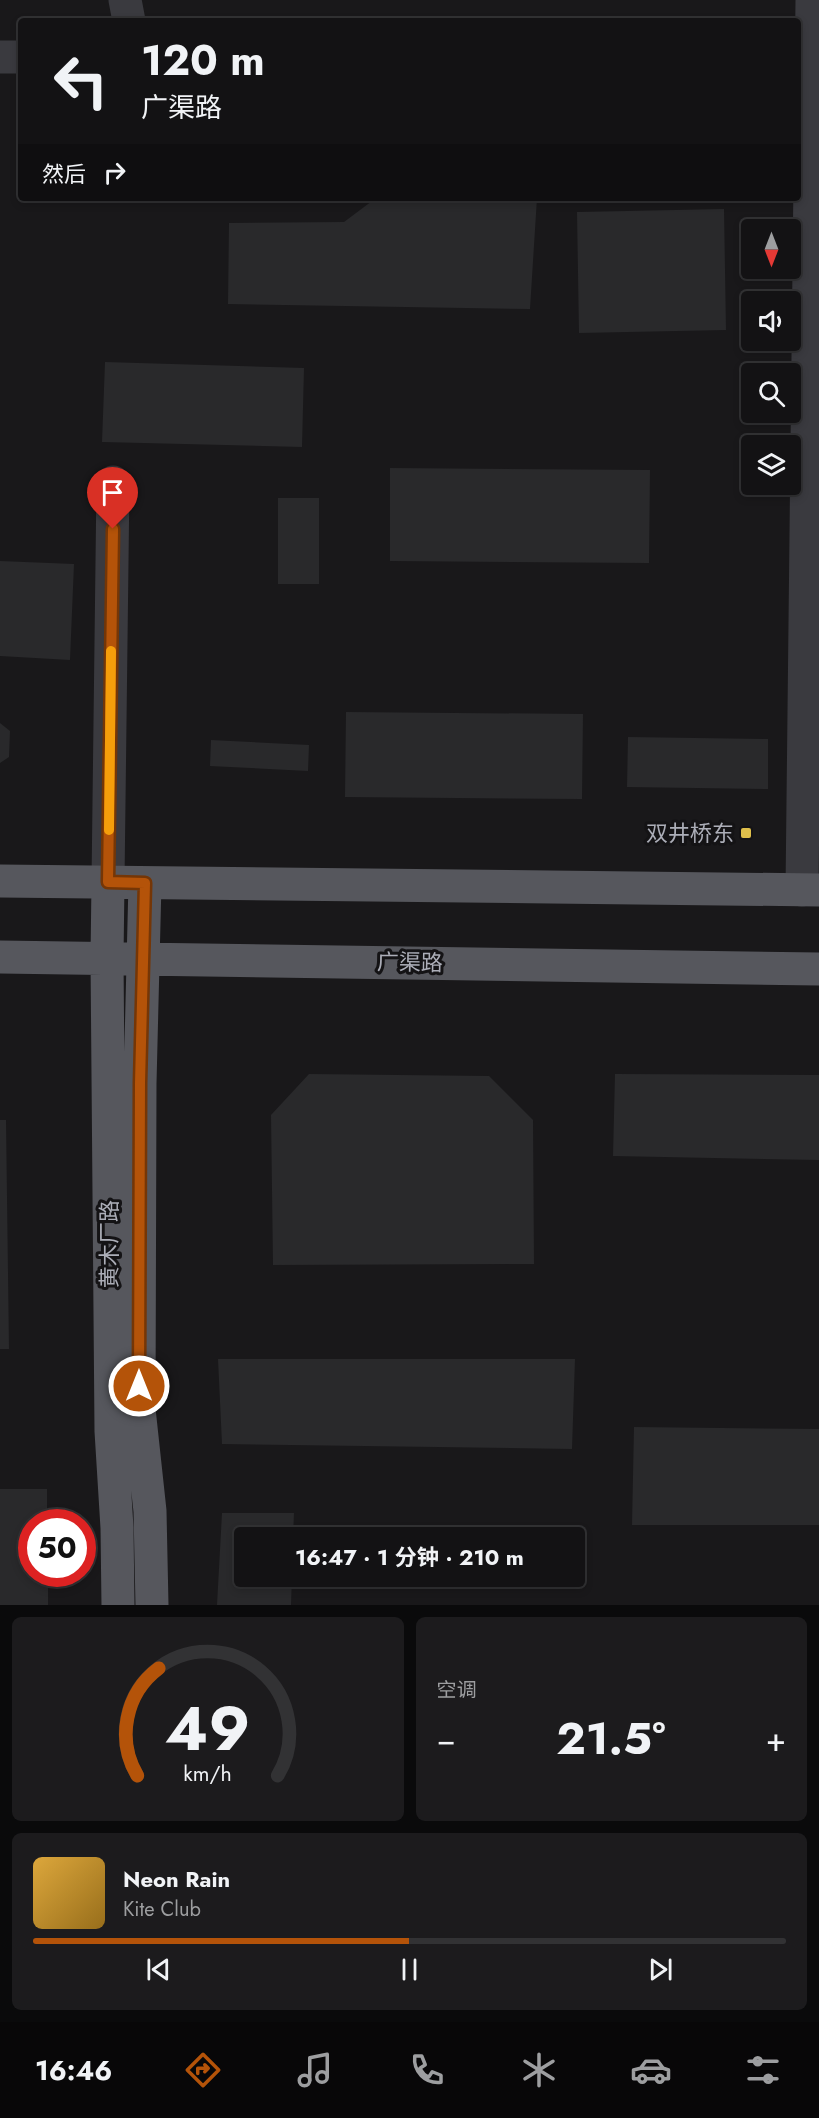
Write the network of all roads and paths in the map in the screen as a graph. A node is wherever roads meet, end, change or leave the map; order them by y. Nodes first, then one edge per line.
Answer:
1 (125, 0) edge
2 (812, 0) edge
3 (128, 18) edge
4 (0, 57) edge
5 (18, 57) edge
6 (810, 69) edge
7 (114, 482) dead end
8 (0, 881) edge
9 (108, 882) junction
10 (145, 883) junction
11 (811, 890) edge
12 (0, 957) edge
13 (107, 958) junction
14 (143, 958) junction
15 (819, 969) edge
16 (118, 1605) edge
17 (152, 1605) edge

1 - 3 street
2 - 6 street
4 - 5 street
6 - 11 street
7 - 9 street
8 - 9 main road
9 - 10 main road
9 - 13 main road, 黄木厂路
10 - 11 main road
10 - 14 main road, 黄木厂路
12 - 13 main road, 广渠路
13 - 14 main road, 广渠路
13 - 16 main road, 黄木厂路
14 - 15 main road, 广渠路
14 - 17 main road, 黄木厂路

